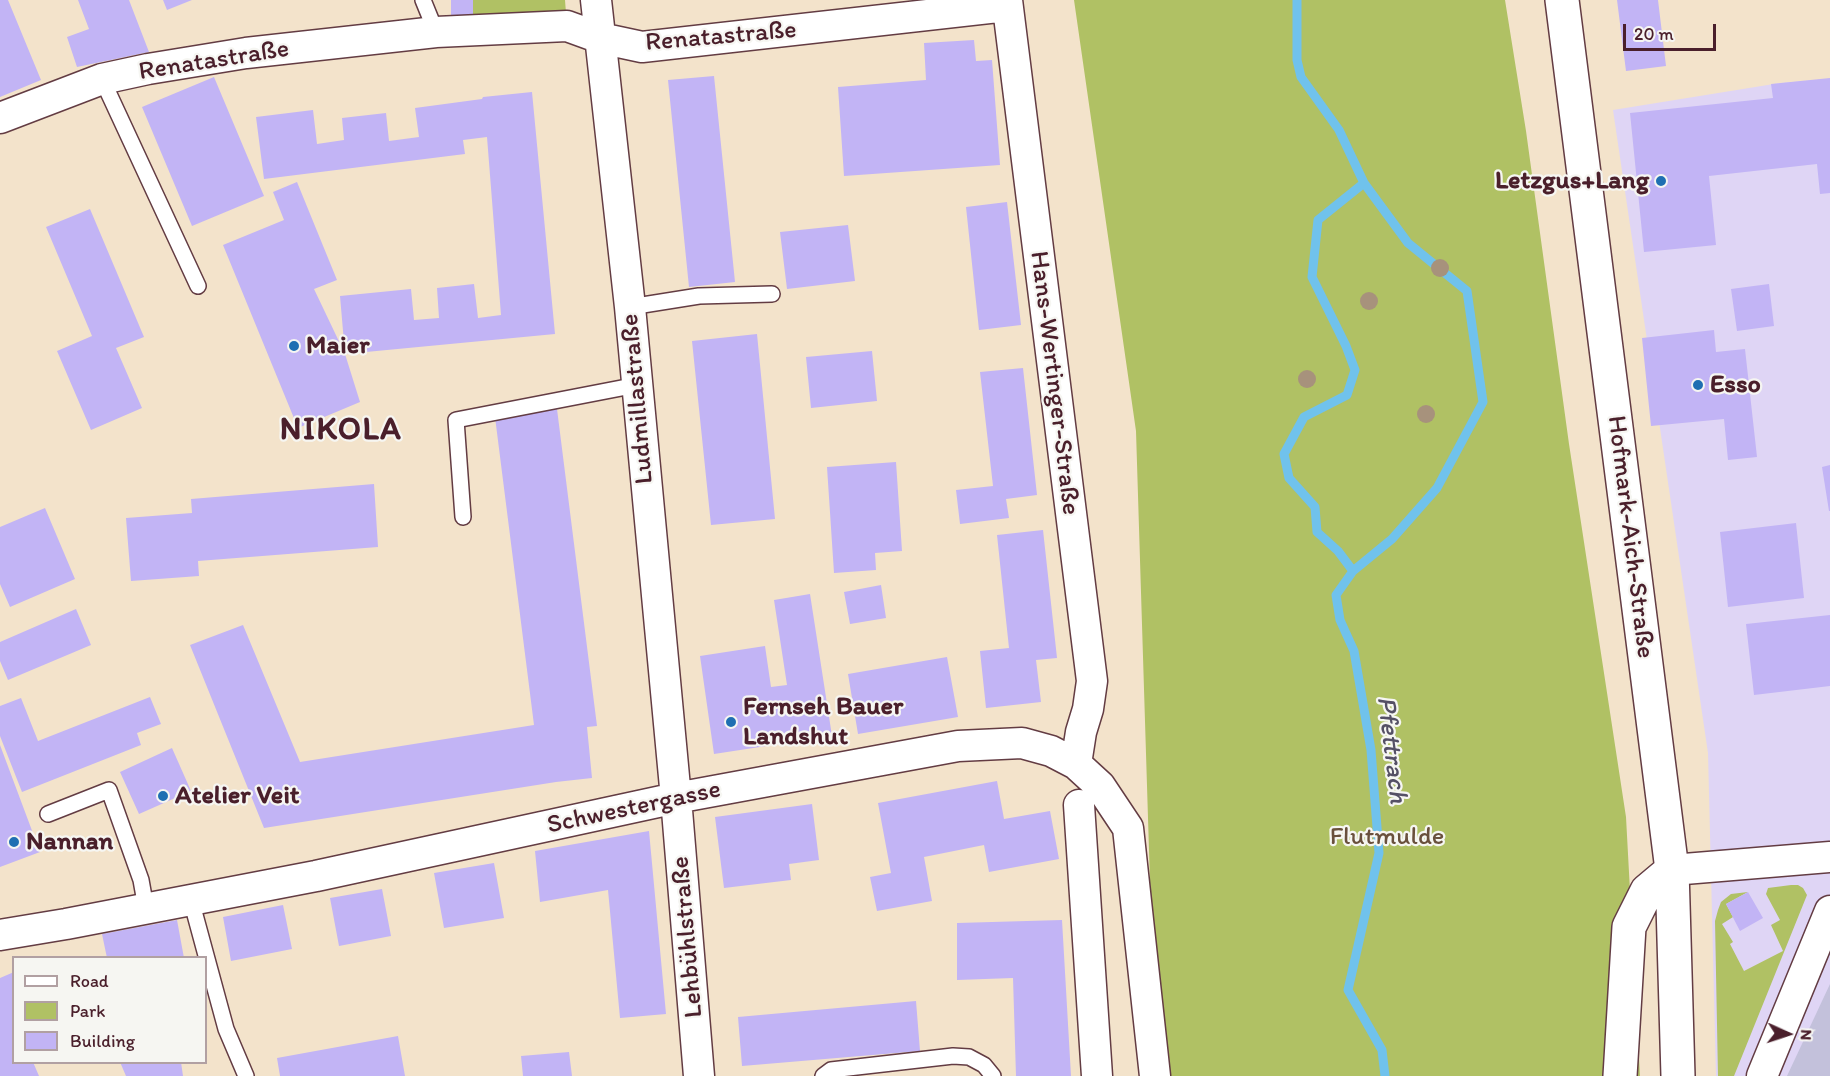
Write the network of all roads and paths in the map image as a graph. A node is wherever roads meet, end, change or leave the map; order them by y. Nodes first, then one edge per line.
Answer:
1 (423, 0) edge
2 (596, 0) edge
3 (1562, 0) edge
4 (1007, 3) edge
5 (435, 32) junction
6 (600, 38) junction
7 (102, 80) junction
8 (0, 118) edge
9 (198, 286) dead end
10 (772, 294) dead end
11 (630, 307) junction
12 (637, 385) junction
13 (463, 517) dead end
14 (1076, 764) junction
15 (676, 798) junction
16 (1079, 805) dead end
17 (48, 814) dead end
18 (1830, 857) edge
19 (1672, 870) junction
20 (191, 900) junction
21 (146, 908) junction
22 (1830, 911) edge
23 (0, 935) edge
24 (206, 956) edge
25 (207, 959) edge
26 (1678, 1069) edge
27 (246, 1076) edge
28 (699, 1076) edge
29 (823, 1076) edge
30 (993, 1076) edge
31 (1096, 1076) edge
32 (1155, 1076) edge
33 (1620, 1076) edge
34 (1762, 1076) edge

1 - 5 lane
2 - 6 street, Ludmillastraße
3 - 19 main road, Hofmark-Aich-Straße
4 - 6 street, Renatastraße
4 - 14 street, Hans-Wertinger-Straße
5 - 6 street, Renatastraße
5 - 7 street, Renatastraße
6 - 11 street, Ludmillastraße
7 - 8 street, Renatastraße
7 - 9 lane
10 - 11 lane
11 - 12 street, Ludmillastraße
12 - 13 lane
12 - 15 street, Ludmillastraße
14 - 15 street, Schwestergasse
14 - 32 street, Schwestergasse
15 - 20 street, Schwestergasse
15 - 28 street, Lehbühlstraße
16 - 31 street
17 - 21 lane
18 - 19 street
19 - 26 main road, Hofmark-Aich-Straße
19 - 33 main road
20 - 21 street, Schwestergasse
20 - 24 lane
21 - 23 street, Schwestergasse
22 - 34 street
25 - 27 lane
29 - 30 lane

